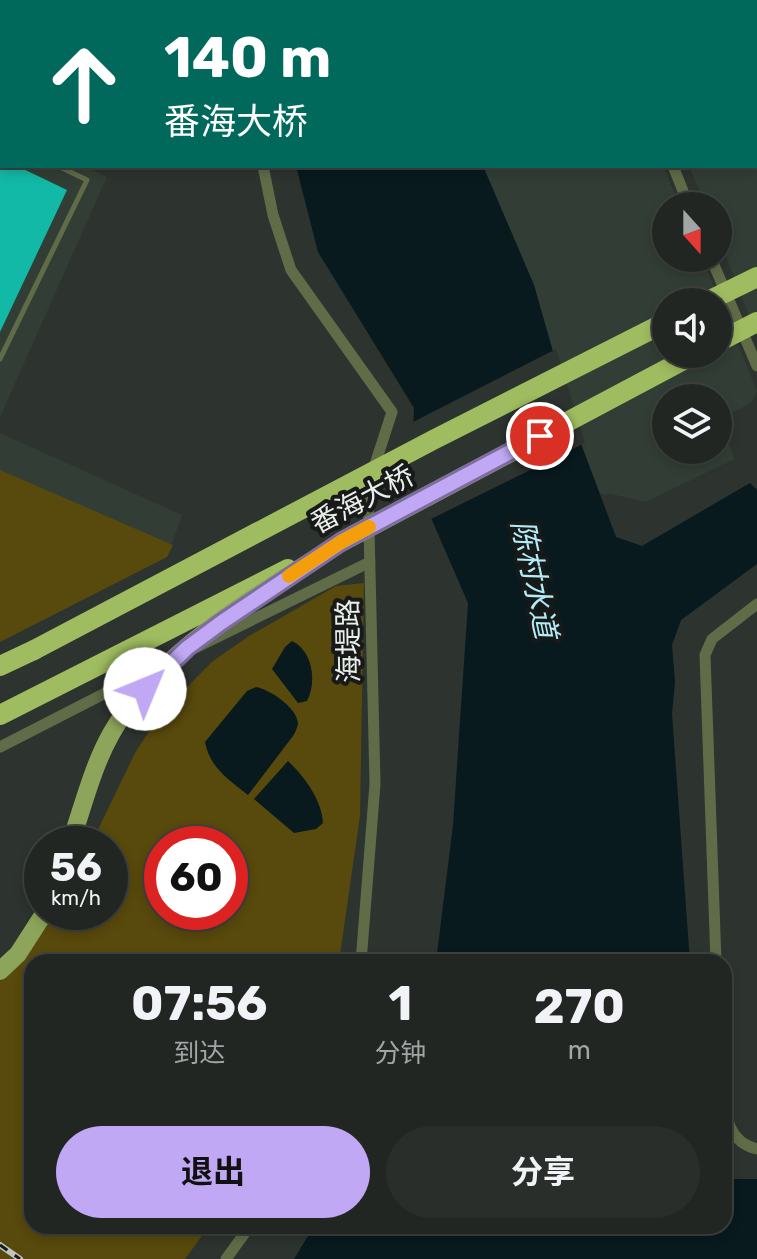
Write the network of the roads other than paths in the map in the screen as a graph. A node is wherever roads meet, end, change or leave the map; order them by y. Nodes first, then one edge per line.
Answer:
1 (62, 168) edge
2 (263, 168) edge
3 (674, 168) edge
4 (683, 192) edge
5 (717, 272) edge
6 (757, 277) edge
7 (732, 289) edge
8 (757, 322) edge
9 (652, 329) edge
10 (757, 329) edge
11 (732, 335) edge
12 (732, 337) edge
13 (0, 359) edge
14 (757, 366) edge
15 (669, 368) edge
16 (341, 542) junction
17 (370, 562) junction
18 (757, 604) edge
19 (0, 666) edge
20 (0, 715) edge
21 (0, 747) edge
22 (76, 826) edge
23 (33, 930) edge
24 (362, 954) edge
25 (716, 954) edge
26 (0, 971) edge
27 (732, 1135) edge
28 (757, 1149) edge
29 (244, 1234) edge
30 (226, 1259) edge

1 - 13 lane
2 - 17 street, 海堤路
3 - 4 street
5 - 14 street
6 - 7 highway, bridge
8 - 11 highway, bridge
9 - 19 highway, 番海大桥, bridge
10 - 12 main road, bridge
15 - 16 highway, 番海大桥, bridge
16 - 20 highway, 番海大桥, bridge
16 - 22 main road, bridge
17 - 21 street
17 - 24 street, 海堤路
18 - 25 street
23 - 26 main road
27 - 28 street
29 - 30 street

